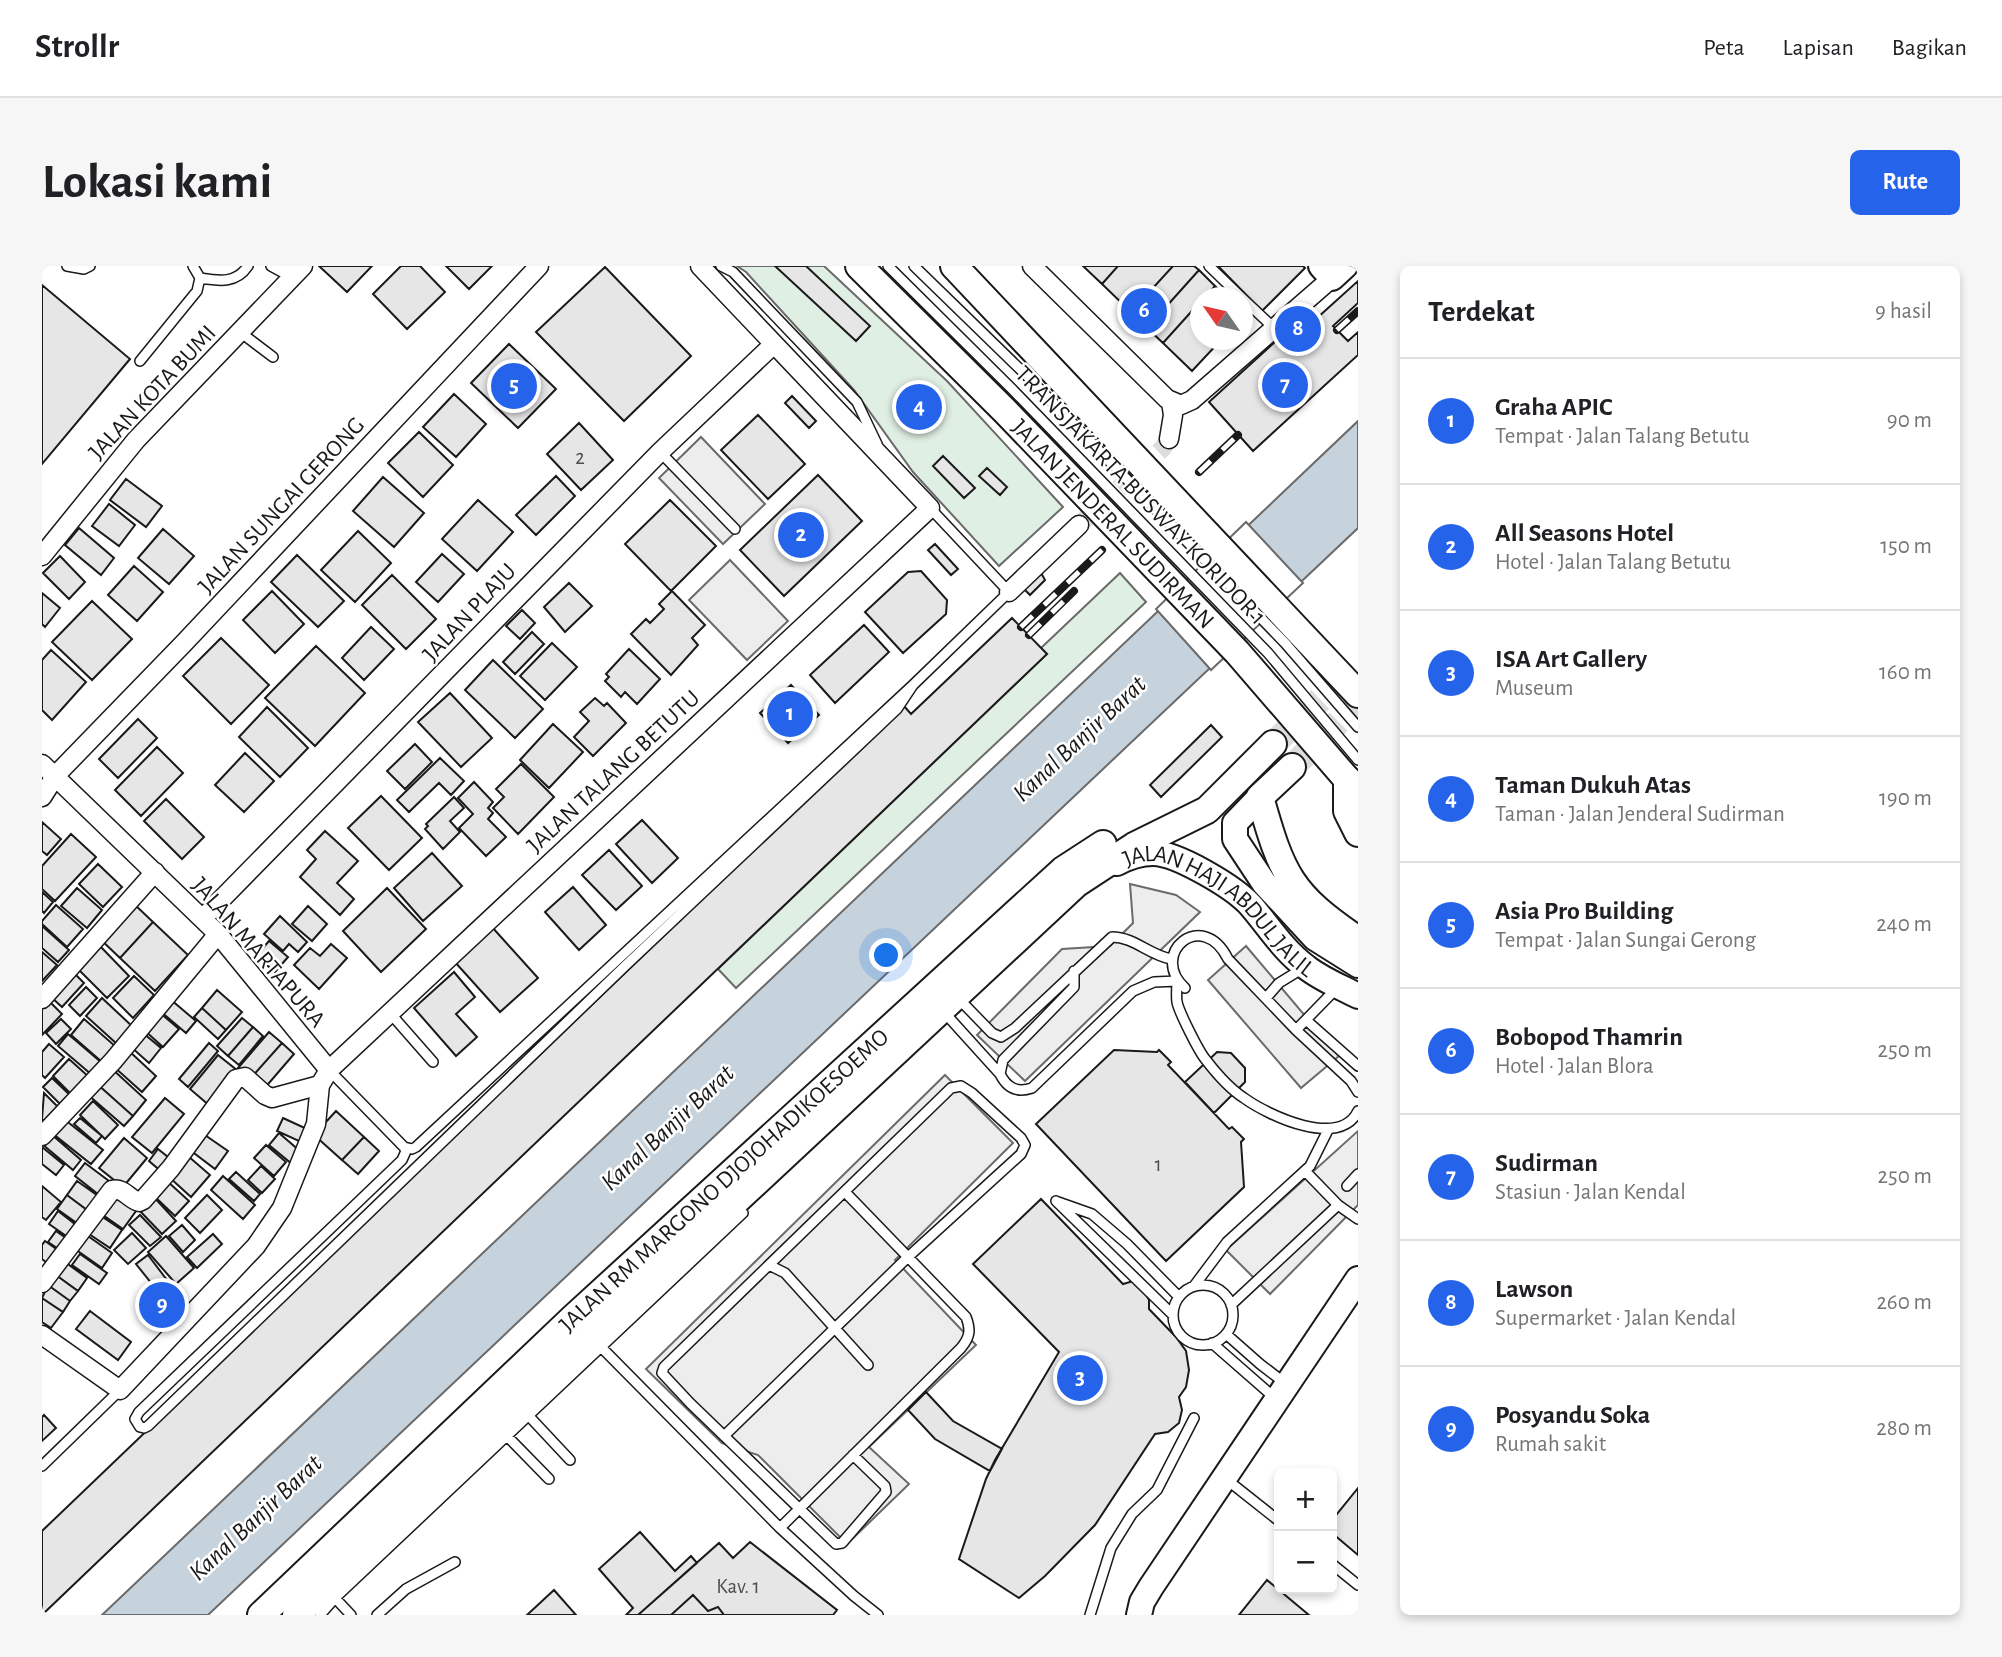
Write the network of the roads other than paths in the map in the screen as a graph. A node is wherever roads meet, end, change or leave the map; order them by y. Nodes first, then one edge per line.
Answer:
1 (67, 266) edge
2 (90, 266) edge
3 (193, 266) edge
4 (248, 266) edge
5 (271, 266) edge
6 (539, 266) edge
7 (700, 266) edge
8 (721, 266) edge
9 (859, 266) edge
10 (888, 266) edge
11 (914, 266) edge
12 (954, 266) edge
13 (1032, 266) edge
14 (1209, 266) edge
15 (1333, 270) edge
16 (291, 271) edge
17 (200, 278) junction
18 (1231, 287) edge
19 (1253, 308) edge
20 (1275, 329) junction
21 (240, 332) junction
22 (774, 344) junction
23 (273, 356) dead end
24 (140, 362) dead end
25 (1178, 403) junction
26 (1168, 439) tunnel mouth
27 (660, 452) junction
28 (884, 460) junction
29 (930, 508) junction
30 (1079, 525) tunnel mouth
31 (735, 529) dead end
32 (42, 556) edge
33 (1009, 592) junction
34 (913, 685) junction
35 (1358, 694) edge
36 (1358, 727) edge
37 (1273, 744) tunnel mouth
38 (1292, 767) tunnel mouth
39 (49, 770) edge
40 (1354, 777) edge
41 (1229, 788) junction
42 (42, 797) edge
43 (1261, 797) junction
44 (1358, 833) edge
45 (155, 872) junction
46 (1076, 884) junction
47 (1038, 893) junction
48 (203, 918) junction
49 (218, 934) junction
50 (1358, 940) edge
51 (1171, 959) junction
52 (1358, 965) edge
53 (1306, 967) junction
54 (1074, 971) junction
55 (1181, 984) junction
56 (1348, 991) edge
57 (942, 995) junction
58 (1266, 998) junction
59 (42, 999) edge
60 (390, 1013) junction
61 (1306, 1020) junction
62 (1296, 1030) junction
63 (433, 1062) dead end
64 (1358, 1066) edge
65 (1000, 1074) junction
66 (324, 1078) junction
67 (1358, 1092) edge
68 (1358, 1111) edge
69 (1328, 1130) junction
70 (42, 1136) edge
71 (404, 1147) junction
72 (1305, 1171) junction
73 (1358, 1174) edge
74 (1348, 1186) dead end
75 (845, 1192) junction
76 (1338, 1205) junction
77 (744, 1213) dead end
78 (1358, 1219) edge
79 (781, 1254) junction
80 (908, 1257) junction
81 (769, 1265) junction
82 (785, 1273) junction
83 (1358, 1279) edge
84 (42, 1283) edge
85 (1194, 1286) junction
86 (1179, 1297) junction
87 (1231, 1305) junction
88 (1172, 1315) junction
89 (835, 1328) junction
90 (589, 1334) junction
91 (1226, 1334) junction
92 (42, 1335) edge
93 (1212, 1343) junction
94 (868, 1365) dead end
95 (120, 1390) junction
96 (1282, 1392) junction
97 (516, 1403) junction
98 (1194, 1418) dead end
99 (494, 1423) junction
100 (724, 1436) junction
101 (853, 1455) junction
102 (570, 1460) dead end
103 (42, 1466) edge
104 (1225, 1477) junction
105 (549, 1479) dead end
106 (800, 1509) junction
107 (1274, 1517) edge
108 (780, 1528) junction
109 (455, 1562) dead end
110 (1337, 1568) edge
111 (1358, 1585) edge
112 (335, 1598) junction
113 (293, 1610) edge
114 (261, 1615) edge
115 (320, 1615) edge
116 (351, 1615) edge
117 (377, 1615) edge
118 (878, 1615) edge
119 (1090, 1615) edge
120 (1139, 1615) edge

1 - 2 lane
3 - 17 lane
4 - 17 lane
5 - 16 lane
6 - 39 street, JALAN SUNGAI GERONG
7 - 22 street
8 - 28 lane
9 - 40 main road, JALAN JENDERAL SUDIRMAN
10 - 40 lane, TRANSJAKARTA BUSWAY KORIDOR 1
11 - 36 lane, TRANSJAKARTA BUSWAY KORIDOR 1
12 - 35 main road
13 - 25 street
14 - 18 lane
15 - 20 street
16 - 21 street, JALAN KOTA BUMI
17 - 24 lane
19 - 20 lane
20 - 25 street
21 - 23 lane
21 - 32 street, JALAN KOTA BUMI
22 - 27 street, JALAN PLAJU
22 - 28 street
25 - 26 street
27 - 31 lane
27 - 48 street, JALAN PLAJU
28 - 29 street
29 - 33 lane
29 - 60 street, JALAN TALANG BETUTU
30 - 33 street
33 - 34 lane
34 - 71 lane
34 - 71 lane
37 - 41 main road
38 - 43 main road
39 - 42 street, JALAN SUNGAI GERONG
39 - 45 street, JALAN MARTAPURA
40 - 44 main road
41 - 46 main road, JALAN RM MARGONO DJOJOHADIKOESOEMO
41 - 47 main road, JALAN RM MARGONO DJOJOHADIKOESOEMO
43 - 50 main road
43 - 52 street, JALAN HAJI ABDUL JALIL
45 - 48 street, JALAN MARTAPURA
45 - 59 street
46 - 47 street, JALAN HAJI ABDUL JALIL
46 - 53 street, JALAN HAJI ABDUL JALIL
46 - 57 main road, JALAN RM MARGONO DJOJOHADIKOESOEMO
47 - 57 main road, JALAN RM MARGONO DJOJOHADIKOESOEMO
48 - 49 street, JALAN MARTAPURA
49 - 66 street, JALAN MARTAPURA
49 - 70 street
51 - 54 lane
51 - 55 lane
51 - 58 lane
53 - 56 street, JALAN HAJI ABDUL JALIL
53 - 58 lane
54 - 57 lane
54 - 65 lane
55 - 65 lane
55 - 69 lane
56 - 61 lane
57 - 65 lane
57 - 90 main road, JALAN RM MARGONO DJOJOHADIKOESOEMO
58 - 62 lane
60 - 63 lane
60 - 66 street, JALAN TALANG BETUTU
61 - 62 lane
61 - 64 lane
62 - 67 lane
66 - 71 lane, JALAN MARTAPURA
66 - 84 street
66 - 95 street
68 - 69 lane
69 - 72 lane
72 - 76 lane
72 - 85 lane
73 - 74 lane
75 - 79 lane
75 - 80 lane
75 - 80 lane
76 - 78 lane
76 - 87 lane
77 - 90 lane
79 - 81 lane
79 - 82 lane
80 - 89 lane
80 - 101 lane
81 - 82 lane
81 - 100 lane
82 - 89 lane
83 - 96 street
85 - 86 lane
85 - 87 lane
86 - 88 lane
86 - 88 lane
87 - 91 lane
88 - 93 lane
89 - 94 lane
89 - 100 lane
90 - 97 main road, JALAN RM MARGONO DJOJOHADIKOESOEMO
90 - 97 lane
90 - 108 lane
91 - 93 lane
91 - 96 lane
92 - 95 street
93 - 96 lane
95 - 103 lane
96 - 104 street
97 - 99 main road, JALAN RM MARGONO DJOJOHADIKOESOEMO
97 - 99 lane
97 - 102 lane
98 - 119 lane
99 - 105 lane
99 - 112 lane
99 - 113 main road, JALAN RM MARGONO DJOJOHADIKOESOEMO
100 - 106 lane
101 - 106 lane
101 - 106 lane
104 - 107 lane
104 - 120 street
106 - 108 lane
108 - 118 lane
109 - 117 lane
110 - 111 lane
112 - 115 lane
112 - 116 lane
113 - 114 main road, JALAN RM MARGONO DJOJOHADIKOESOEMO

